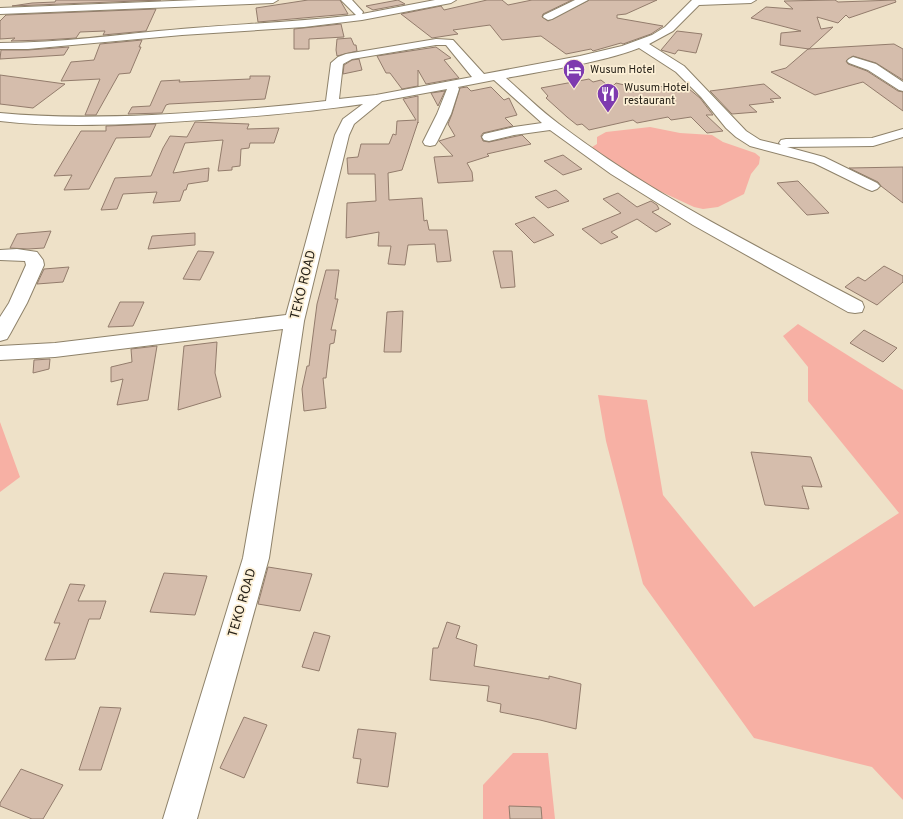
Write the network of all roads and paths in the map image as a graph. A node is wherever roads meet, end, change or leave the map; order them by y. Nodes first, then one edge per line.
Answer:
1 (274, 0) edge
2 (346, 0) edge
3 (451, 0) edge
4 (583, 0) edge
5 (751, 0) edge
6 (697, 1) edge
7 (81, 4) edge
8 (0, 11) edge
9 (358, 12) dead end
10 (548, 17) dead end
11 (641, 44) junction
12 (0, 46) edge
13 (853, 61) dead end
14 (488, 77) junction
15 (450, 84) junction
16 (903, 87) edge
17 (378, 98) junction
18 (332, 104) junction
19 (0, 117) edge
20 (553, 126) junction
21 (903, 134) edge
22 (489, 137) dead end
23 (430, 142) dead end
24 (755, 143) junction
25 (872, 186) dead end
26 (0, 255) edge
27 (855, 307) dead end
28 (294, 321) junction
29 (0, 334) edge
30 (0, 353) edge
31 (180, 819) edge

1 - 7 street
2 - 9 street
3 - 12 street
4 - 10 street
5 - 6 street
6 - 11 street, TEKO ROAD
7 - 8 street
11 - 14 street, TEKO ROAD
11 - 24 street
13 - 16 street
14 - 15 street, TEKO ROAD
14 - 18 street
14 - 20 street
15 - 17 street, TEKO ROAD
15 - 23 street
17 - 18 street
17 - 28 street, TEKO ROAD
18 - 19 street
20 - 22 street
20 - 27 street
21 - 24 street
24 - 25 street
26 - 29 street
28 - 30 street
28 - 31 street, TEKO ROAD

